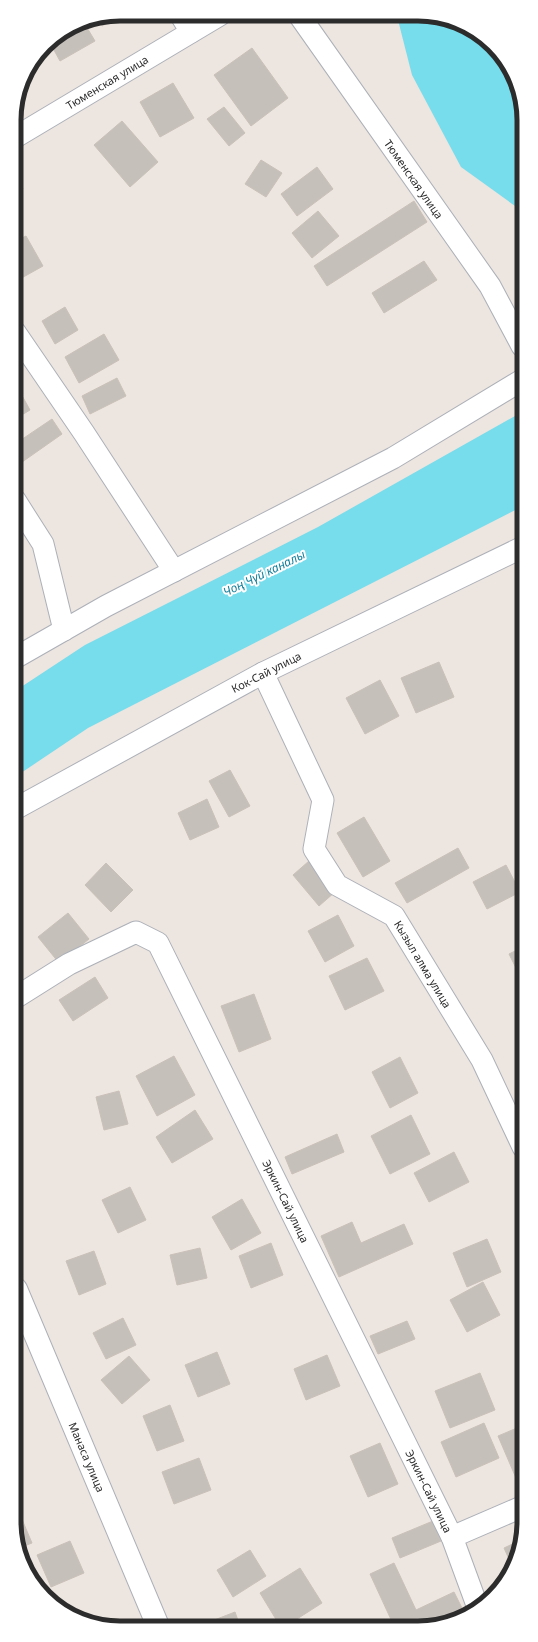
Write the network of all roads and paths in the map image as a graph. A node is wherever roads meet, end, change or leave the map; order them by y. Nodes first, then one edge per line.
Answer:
1 (184, 21) edge
2 (210, 21) edge
3 (303, 21) edge
4 (191, 32) junction
5 (21, 134) edge
6 (517, 337) edge
7 (21, 342) edge
8 (517, 383) edge
9 (21, 509) edge
10 (517, 553) edge
11 (174, 571) junction
12 (64, 630) junction
13 (21, 655) edge
14 (263, 673) junction
15 (21, 806) edge
16 (21, 994) edge
17 (517, 1134) edge
18 (21, 1301) edge
19 (517, 1509) edge
20 (452, 1537) junction
21 (476, 1602) edge
22 (156, 1621) edge

1 - 4 street
2 - 4 street, Тюменская улица
3 - 6 street, Тюменская улица
4 - 5 street, Тюменская улица
7 - 11 street
8 - 11 street
9 - 12 street
10 - 14 street, Кок-Сай улица
11 - 12 street
12 - 13 street
14 - 15 street, Кок-Сай улица
14 - 17 street, Кызыл алма улица
16 - 20 street, Эркин-Сай улица
18 - 22 street, Манаса улица
19 - 20 street
20 - 21 street, Эркин-Сай улица

